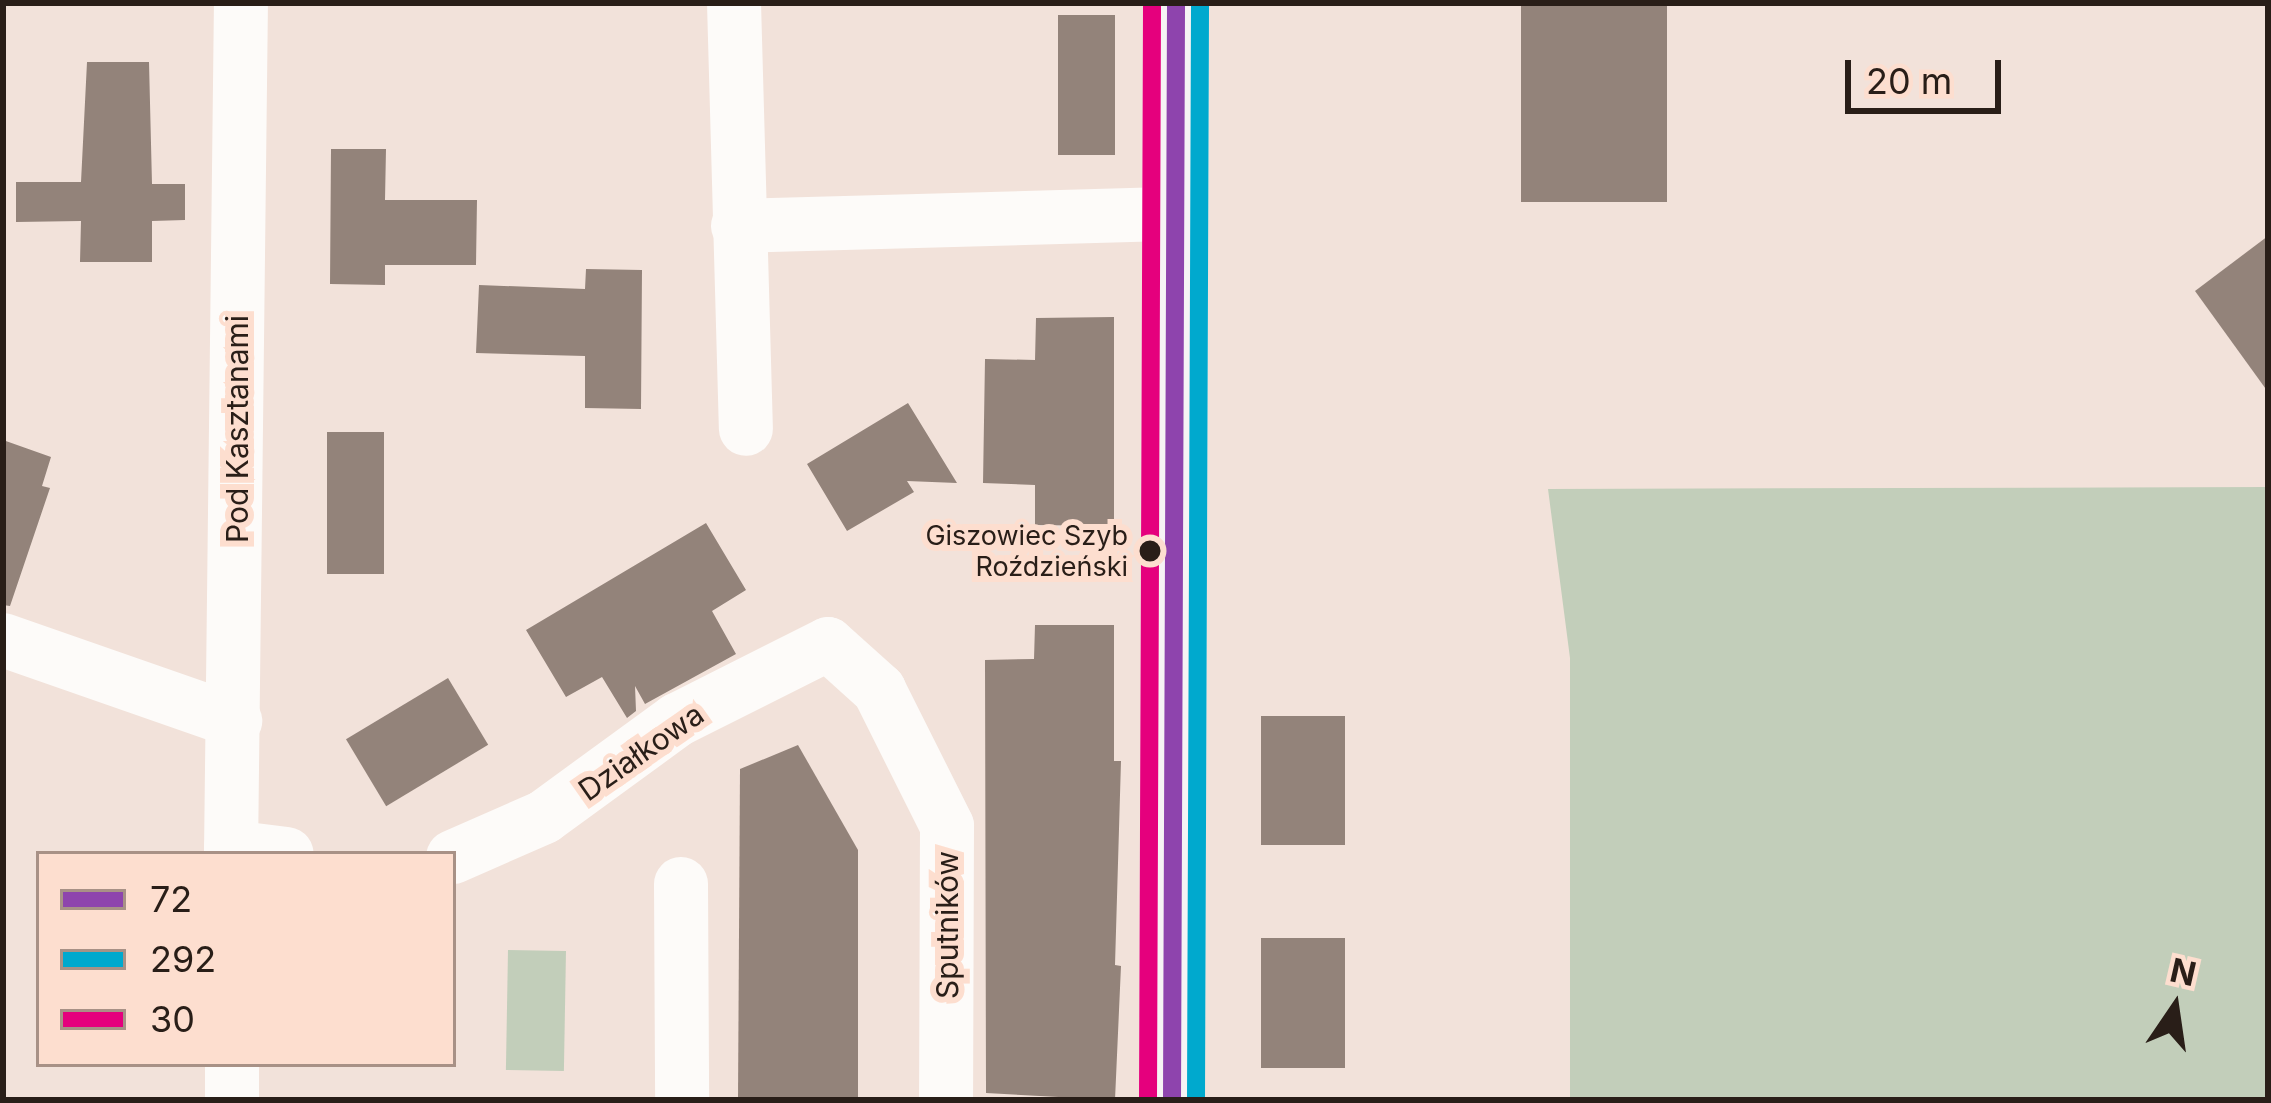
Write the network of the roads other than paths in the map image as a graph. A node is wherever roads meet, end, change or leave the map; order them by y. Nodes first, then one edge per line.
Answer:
1 (241, 3) edge
2 (734, 3) edge
3 (1176, 3) edge
4 (1175, 214) junction
5 (738, 226) junction
6 (746, 429) dead end
7 (3, 640) edge
8 (828, 644) joint
9 (235, 721) junction
10 (231, 850) edge
11 (456, 856) edge
12 (681, 884) dead end
13 (232, 1067) edge
14 (232, 1100) edge
15 (682, 1100) edge
16 (946, 1100) edge
17 (1172, 1100) edge

1 - 9 street, Pod Kasztanami
2 - 5 street
3 - 4 street
4 - 5 street
4 - 17 street
5 - 6 street
7 - 9 street
8 - 11 street, Działkowa
8 - 16 street, Sputników
9 - 10 street, Pod Kasztanami
12 - 15 street
13 - 14 street

